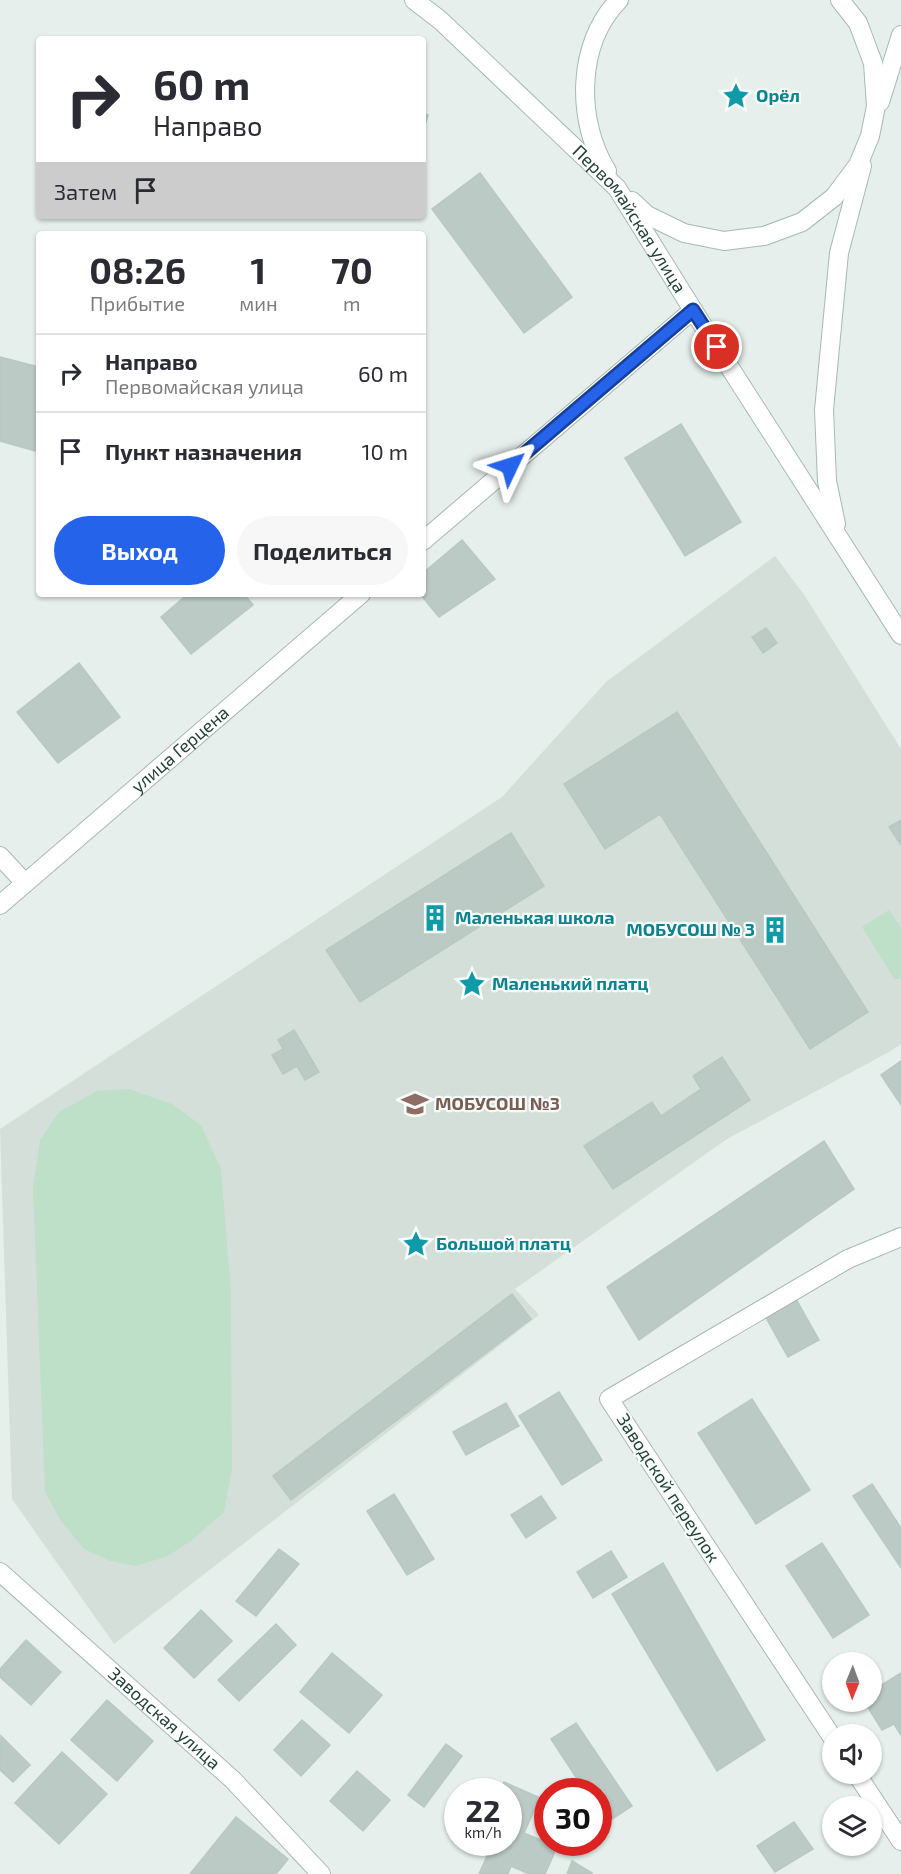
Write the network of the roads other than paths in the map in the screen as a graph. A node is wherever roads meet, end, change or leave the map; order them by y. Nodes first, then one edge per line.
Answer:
1 (414, 0) edge
2 (620, 0) edge
3 (840, 0) edge
4 (901, 35) edge
5 (870, 136) junction
6 (617, 188) junction
7 (693, 310) junction
8 (839, 536) junction
9 (426, 538) edge
10 (358, 597) edge
11 (901, 634) edge
12 (0, 856) edge
13 (24, 883) junction
14 (0, 905) edge
15 (901, 1237) edge
16 (0, 1572) edge
17 (823, 1724) edge
18 (863, 1784) edge
19 (901, 1841) edge
20 (321, 1874) edge

1 - 6 street, Первомайская улица
2 - 6 street
3 - 5 street
4 - 5 street
5 - 6 street
5 - 8 street, Первомайская улица
6 - 7 street, Первомайская улица
7 - 8 street, Первомайская улица
7 - 9 street
8 - 11 street, Первомайская улица
10 - 13 street, улица Герцена
12 - 13 street
13 - 14 street, улица Герцена
15 - 17 street, Заводской переулок
16 - 20 street, Заводская улица
18 - 19 street

